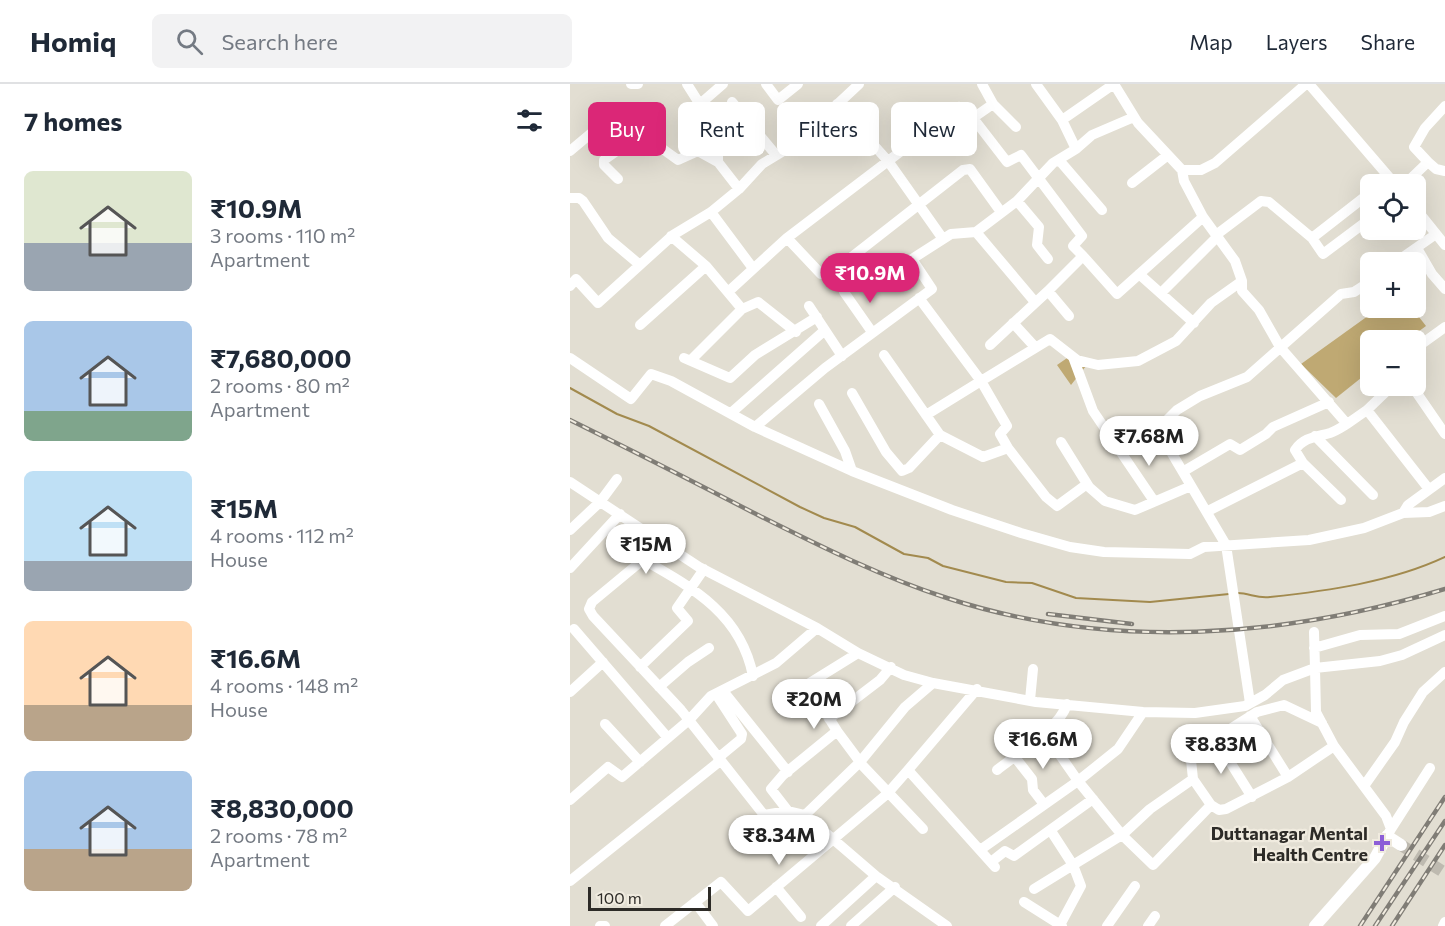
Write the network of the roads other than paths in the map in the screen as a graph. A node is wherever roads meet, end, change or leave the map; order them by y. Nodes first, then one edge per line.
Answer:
1 (631, 84) edge
2 (638, 84) edge
3 (687, 84) edge
4 (723, 84) edge
5 (766, 84) edge
6 (798, 84) edge
7 (859, 84) edge
8 (982, 84) edge
9 (1036, 84) edge
10 (1308, 84) edge
11 (699, 102) edge
12 (702, 102) edge
13 (839, 102) edge
14 (993, 104) junction
15 (1445, 106) edge
16 (977, 114) edge
17 (1134, 117) junction
18 (1062, 120) junction
19 (977, 122) edge
20 (1016, 127) dead end
21 (588, 138) edge
22 (765, 142) edge
23 (1076, 149) junction
24 (570, 151) edge
25 (879, 151) edge
26 (666, 153) edge
27 (776, 155) joint
28 (1168, 155) junction
29 (610, 156) edge
30 (717, 156) edge
31 (894, 156) edge
32 (1059, 160) junction
33 (888, 161) junction
34 (717, 162) junction
35 (1428, 162) junction
36 (1182, 170) junction
37 (1445, 171) edge
38 (1386, 174) edge
39 (1415, 174) edge
40 (618, 179) dead end
41 (1038, 180) junction
42 (1132, 183) dead end
43 (739, 189) junction
44 (570, 198) edge
45 (1360, 200) edge
46 (1017, 201) junction
47 (918, 203) junction
48 (1102, 210) dead end
49 (711, 212) junction
50 (1001, 212) junction
51 (1203, 217) junction
52 (1426, 222) edge
53 (1360, 226) edge
54 (976, 232) junction
55 (1436, 234) junction
56 (671, 236) junction
57 (1216, 236) junction
58 (787, 238) junction
59 (1311, 238) junction
60 (943, 239) junction
61 (1445, 245) edge
62 (1417, 248) junction
63 (1411, 252) edge
64 (1083, 256) junction
65 (1048, 259) dead end
66 (640, 265) junction
67 (706, 266) junction
68 (752, 267) junction
69 (1139, 274) junction
70 (1242, 281) junction
71 (570, 286) edge
72 (1360, 288) edge
73 (1445, 289) edge
74 (1048, 291) junction
75 (728, 292) junction
76 (844, 292) dead end
77 (1161, 293) junction
78 (919, 298) junction
79 (1035, 302) junction
80 (809, 306) dead end
81 (742, 309) junction
82 (1069, 316) dead end
83 (817, 317) junction
84 (1012, 323) junction
85 (1194, 323) junction
86 (640, 325) dead end
87 (1445, 327) edge
88 (825, 330) junction
89 (796, 332) junction
90 (872, 332) junction
91 (1426, 341) edge
92 (990, 345) dead end
93 (1035, 347) junction
94 (1280, 347) junction
95 (885, 355) dead end
96 (842, 356) junction
97 (1073, 357) junction
98 (570, 358) edge
99 (981, 381) junction
100 (852, 393) dead end
101 (1382, 396) edge
102 (1419, 396) edge
103 (1329, 402) junction
104 (819, 404) dead end
105 (1367, 411) junction
106 (731, 413) junction
107 (926, 415) junction
108 (1347, 424) junction
109 (755, 427) junction
110 (1445, 434) edge
111 (939, 435) junction
112 (1315, 436) junction
113 (1061, 442) dead end
114 (1008, 448) junction
115 (1303, 463) junction
116 (852, 471) junction
117 (1184, 471) junction
118 (1445, 478) edge
119 (617, 480) dead end
120 (570, 482) edge
121 (1087, 484) junction
122 (1191, 486) junction
123 (1428, 488) junction
124 (1373, 495) dead end
125 (1341, 500) dead end
126 (1154, 501) junction
127 (600, 502) junction
128 (1445, 506) edge
129 (1208, 512) junction
130 (1403, 513) junction
131 (620, 514) junction
132 (570, 530) edge
133 (662, 544) junction
134 (1226, 545) junction
135 (642, 559) junction
136 (570, 568) edge
137 (704, 569) junction
138 (691, 588) junction
139 (593, 616) junction
140 (1445, 616) edge
141 (818, 628) junction
142 (572, 630) edge
143 (1314, 632) dead end
144 (1445, 635) edge
145 (709, 648) dead end
146 (1314, 648) junction
147 (858, 652) junction
148 (603, 662) junction
149 (640, 667) junction
150 (891, 668) junction
151 (1315, 668) junction
152 (1033, 669) dead end
153 (1445, 672) edge
154 (753, 676) junction
155 (933, 683) junction
156 (659, 687) junction
157 (977, 689) junction
158 (570, 692) edge
159 (719, 692) junction
160 (1030, 700) junction
161 (1250, 703) junction
162 (1066, 704) junction
163 (1143, 712) junction
164 (1250, 716) junction
165 (829, 719) junction
166 (689, 720) junction
167 (1322, 723) junction
168 (605, 724) dead end
169 (837, 730) junction
170 (1044, 732) junction
171 (668, 738) junction
172 (1215, 738) junction
173 (1334, 746) junction
174 (1014, 756) junction
175 (719, 759) junction
176 (640, 762) junction
177 (860, 762) junction
178 (1430, 768) dead end
179 (908, 770) junction
180 (997, 770) dead end
181 (788, 771) junction
182 (1288, 777) junction
183 (1192, 779) junction
184 (1078, 781) junction
185 (1364, 786) junction
186 (888, 794) junction
187 (1252, 797) junction
188 (1093, 799) junction
189 (570, 800) edge
190 (1043, 803) junction
191 (1211, 805) junction
192 (788, 811) junction
193 (805, 815) junction
194 (923, 829) dead end
195 (1051, 831) junction
196 (1389, 833) junction
197 (1122, 835) junction
198 (833, 838) junction
199 (1401, 845) tunnel mouth
200 (980, 850) junction
201 (1074, 865) junction
202 (876, 876) junction
203 (570, 881) edge
204 (1135, 886) dead end
205 (776, 887) junction
206 (895, 887) junction
207 (1034, 889) dead end
208 (695, 902) junction
209 (1024, 902) dead end
210 (1155, 916) dead end
211 (801, 917) dead end
212 (1061, 925) edge
213 (600, 926) edge
214 (605, 926) edge
215 (665, 926) edge
216 (713, 926) edge
217 (821, 926) edge
218 (851, 926) edge
219 (947, 926) edge
220 (1107, 926) edge
221 (1148, 926) edge
222 (1315, 926) edge

1 - 2 street
3 - 11 street
4 - 12 street
5 - 6 street
7 - 13 street
8 - 14 street
9 - 18 street
10 - 36 street
10 - 38 street
14 - 16 street
14 - 20 street
15 - 35 street
17 - 18 street
17 - 23 street
17 - 28 street
18 - 23 street
19 - 41 street
21 - 24 street
22 - 27 street
23 - 32 street
25 - 33 street
26 - 34 street
27 - 43 street
28 - 36 street
28 - 42 street
29 - 40 street
30 - 34 street
31 - 33 street
32 - 41 street
32 - 48 street
33 - 47 street
33 - 58 street
34 - 43 street
35 - 37 street
35 - 39 street
36 - 51 street
41 - 46 street
41 - 64 street
43 - 49 street
44 - 66 street
45 - 59 street
46 - 50 street
46 - 65 street
47 - 50 street
47 - 58 street
47 - 60 street
49 - 56 street
49 - 68 street
50 - 54 street
51 - 57 street
51 - 69 street
52 - 55 street
53 - 59 street
54 - 60 street
54 - 79 street
55 - 61 street
55 - 62 street
56 - 66 street
56 - 67 street
57 - 59 street
57 - 70 street
57 - 77 street
58 - 68 street
60 - 78 street
62 - 63 street
62 - 73 street
64 - 69 street
64 - 74 street
66 - 71 street
67 - 75 street
67 - 86 street
68 - 75 street
69 - 77 street
70 - 85 street
70 - 94 street
72 - 94 street
74 - 79 street
74 - 82 street
75 - 81 street
76 - 90 street
77 - 85 street
78 - 90 street
78 - 99 street
79 - 84 street
80 - 83 street
81 - 89 street
81 - 89 street
83 - 88 street
83 - 89 street
84 - 92 street
84 - 93 street
85 - 97 street
87 - 91 street
88 - 96 street
88 - 106 street
90 - 96 street
93 - 97 street
93 - 99 street
94 - 103 street
94 - 117 street
95 - 107 street
96 - 109 street
97 - 126 street
98 - 106 street
99 - 107 street
99 - 114 street
100 - 111 street
101 - 105 street
102 - 110 street
103 - 108 street
103 - 117 street
104 - 116 street
105 - 108 street
105 - 123 street
106 - 109 street
107 - 111 street
108 - 112 street
109 - 116 street
111 - 114 street
112 - 115 street
112 - 124 street
113 - 121 street
114 - 121 street
115 - 125 street
115 - 129 street
116 - 134 street
117 - 122 street
118 - 123 street
119 - 127 street
120 - 127 street
121 - 126 street
122 - 126 street
122 - 129 street
123 - 130 street
127 - 131 street
127 - 132 street
128 - 130 street
129 - 134 street
130 - 134 street
131 - 133 street
131 - 136 street
133 - 135 street
133 - 137 street
134 - 161 street
135 - 138 street
135 - 139 street
137 - 138 street
137 - 141 street
138 - 149 street
138 - 154 street
139 - 142 street
139 - 149 street
140 - 146 street
141 - 147 street
141 - 154 street
142 - 148 street
143 - 146 street
144 - 151 street
145 - 156 street
146 - 151 street
147 - 150 street
147 - 165 street
148 - 158 street
148 - 171 street
149 - 156 street
150 - 155 street
150 - 165 street
151 - 161 street
151 - 167 street
152 - 160 street
153 - 185 street
154 - 159 street
155 - 157 street
155 - 177 street
156 - 166 street
157 - 160 street
157 - 179 street
159 - 166 street
159 - 175 street
159 - 181 street
160 - 162 street
161 - 163 street
162 - 163 street
162 - 170 street
163 - 184 street
164 - 167 street
164 - 172 street
164 - 182 street
165 - 169 street
166 - 171 street
166 - 175 street
167 - 173 street
168 - 176 street
169 - 177 street
169 - 181 street
170 - 174 street
170 - 184 street
171 - 176 street
172 - 183 street
172 - 187 street
173 - 182 street
173 - 185 street
174 - 180 street
174 - 190 street
175 - 192 street
175 - 203 street
176 - 189 street
177 - 186 street
177 - 193 street
178 - 196 street
179 - 186 street
179 - 200 street
181 - 192 street
182 - 187 street
183 - 191 street
183 - 197 street
184 - 188 street
184 - 190 street
185 - 196 street
186 - 194 street
186 - 198 street
187 - 191 street
188 - 195 street
188 - 197 street
190 - 200 street
191 - 197 street
192 - 193 street
193 - 198 street
195 - 200 street
195 - 201 street
196 - 199 street
196 - 222 street
197 - 201 street
198 - 202 street
198 - 205 street
201 - 207 street
201 - 212 street
202 - 206 street
202 - 217 street
204 - 220 street
205 - 208 street
205 - 211 street
206 - 218 street
206 - 219 street
208 - 215 street
208 - 216 street
209 - 212 street
210 - 221 street
213 - 214 street

